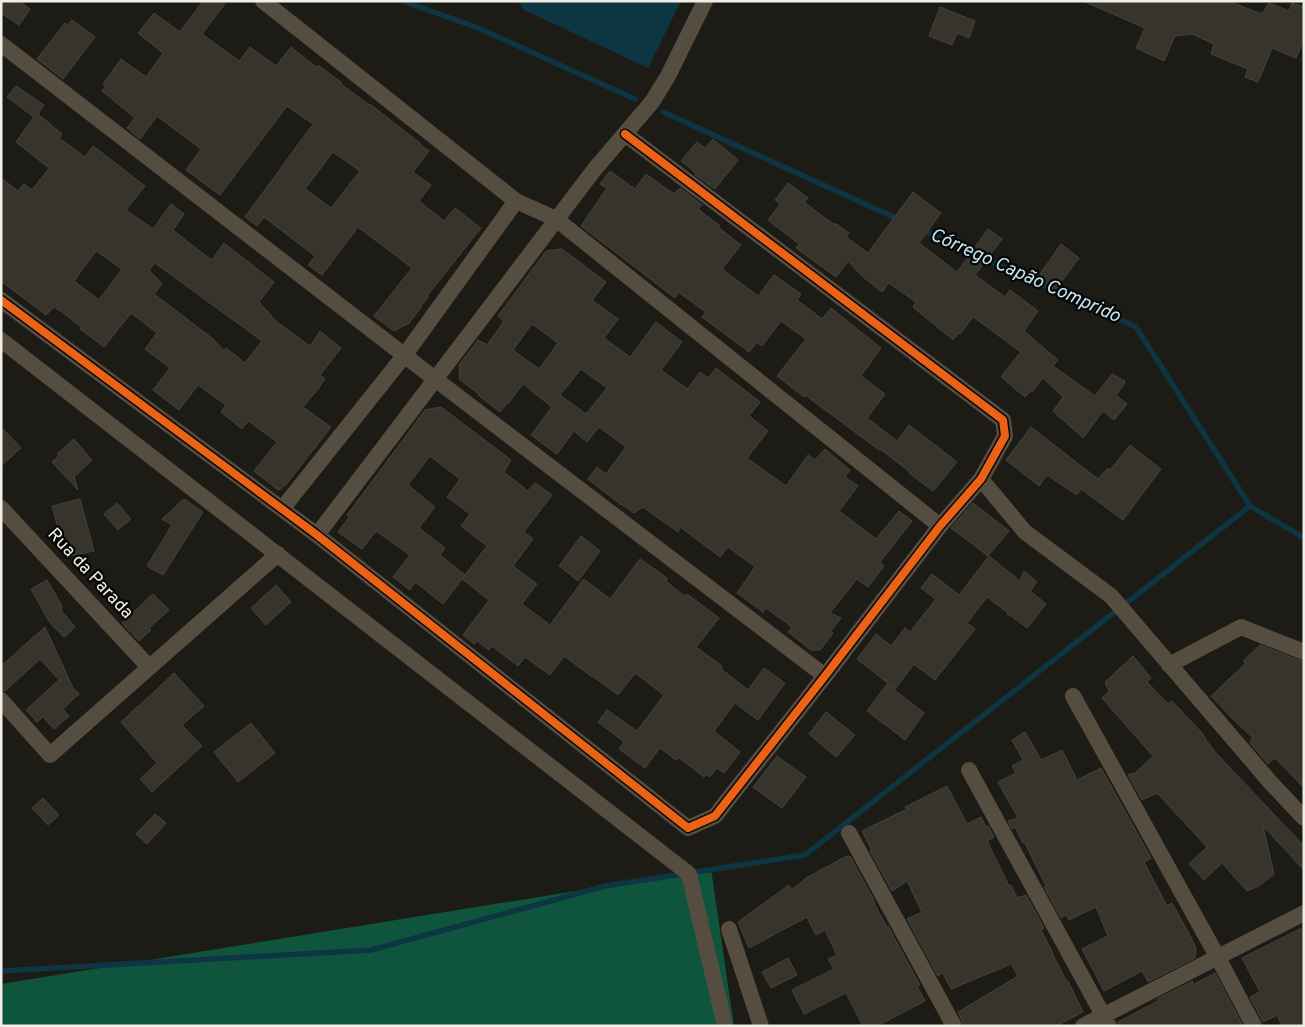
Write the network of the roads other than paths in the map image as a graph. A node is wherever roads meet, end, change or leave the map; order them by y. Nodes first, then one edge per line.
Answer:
1 (263, 1) edge
2 (705, 1) edge
3 (1, 44) edge
4 (625, 134) junction
5 (516, 200) junction
6 (556, 220) junction
7 (1, 300) edge
8 (1, 340) edge
9 (404, 356) junction
10 (435, 379) junction
11 (980, 479) junction
12 (1, 508) edge
13 (282, 510) junction
14 (940, 526) junction
15 (317, 535) junction
16 (278, 554) junction
17 (1304, 652) edge
18 (1169, 665) junction
19 (149, 667) junction
20 (825, 676) junction
21 (1073, 696) dead end
22 (1, 700) edge
23 (969, 770) dead end
24 (1304, 818) edge
25 (849, 833) dead end
26 (1304, 913) edge
27 (729, 929) dead end
28 (1217, 956) junction
29 (1106, 1021) edge
30 (725, 1026) edge
31 (761, 1026) edge
32 (954, 1026) edge
33 (1083, 1026) edge
34 (1254, 1026) edge

1 - 5 street
2 - 4 street
3 - 9 street
4 - 6 street
4 - 11 street
5 - 6 street
5 - 9 street
6 - 10 street
6 - 14 street
7 - 13 street
8 - 16 street
9 - 10 street
9 - 13 street
10 - 15 street
10 - 20 street
11 - 14 street
11 - 18 street
12 - 19 street, Rua da Parada
13 - 15 street
14 - 20 street
15 - 20 street
16 - 19 street
16 - 30 street
17 - 18 street
18 - 24 street
19 - 22 street
21 - 28 street
23 - 29 street
25 - 32 street
26 - 28 street
27 - 31 street
28 - 29 street
28 - 34 street
29 - 33 street

